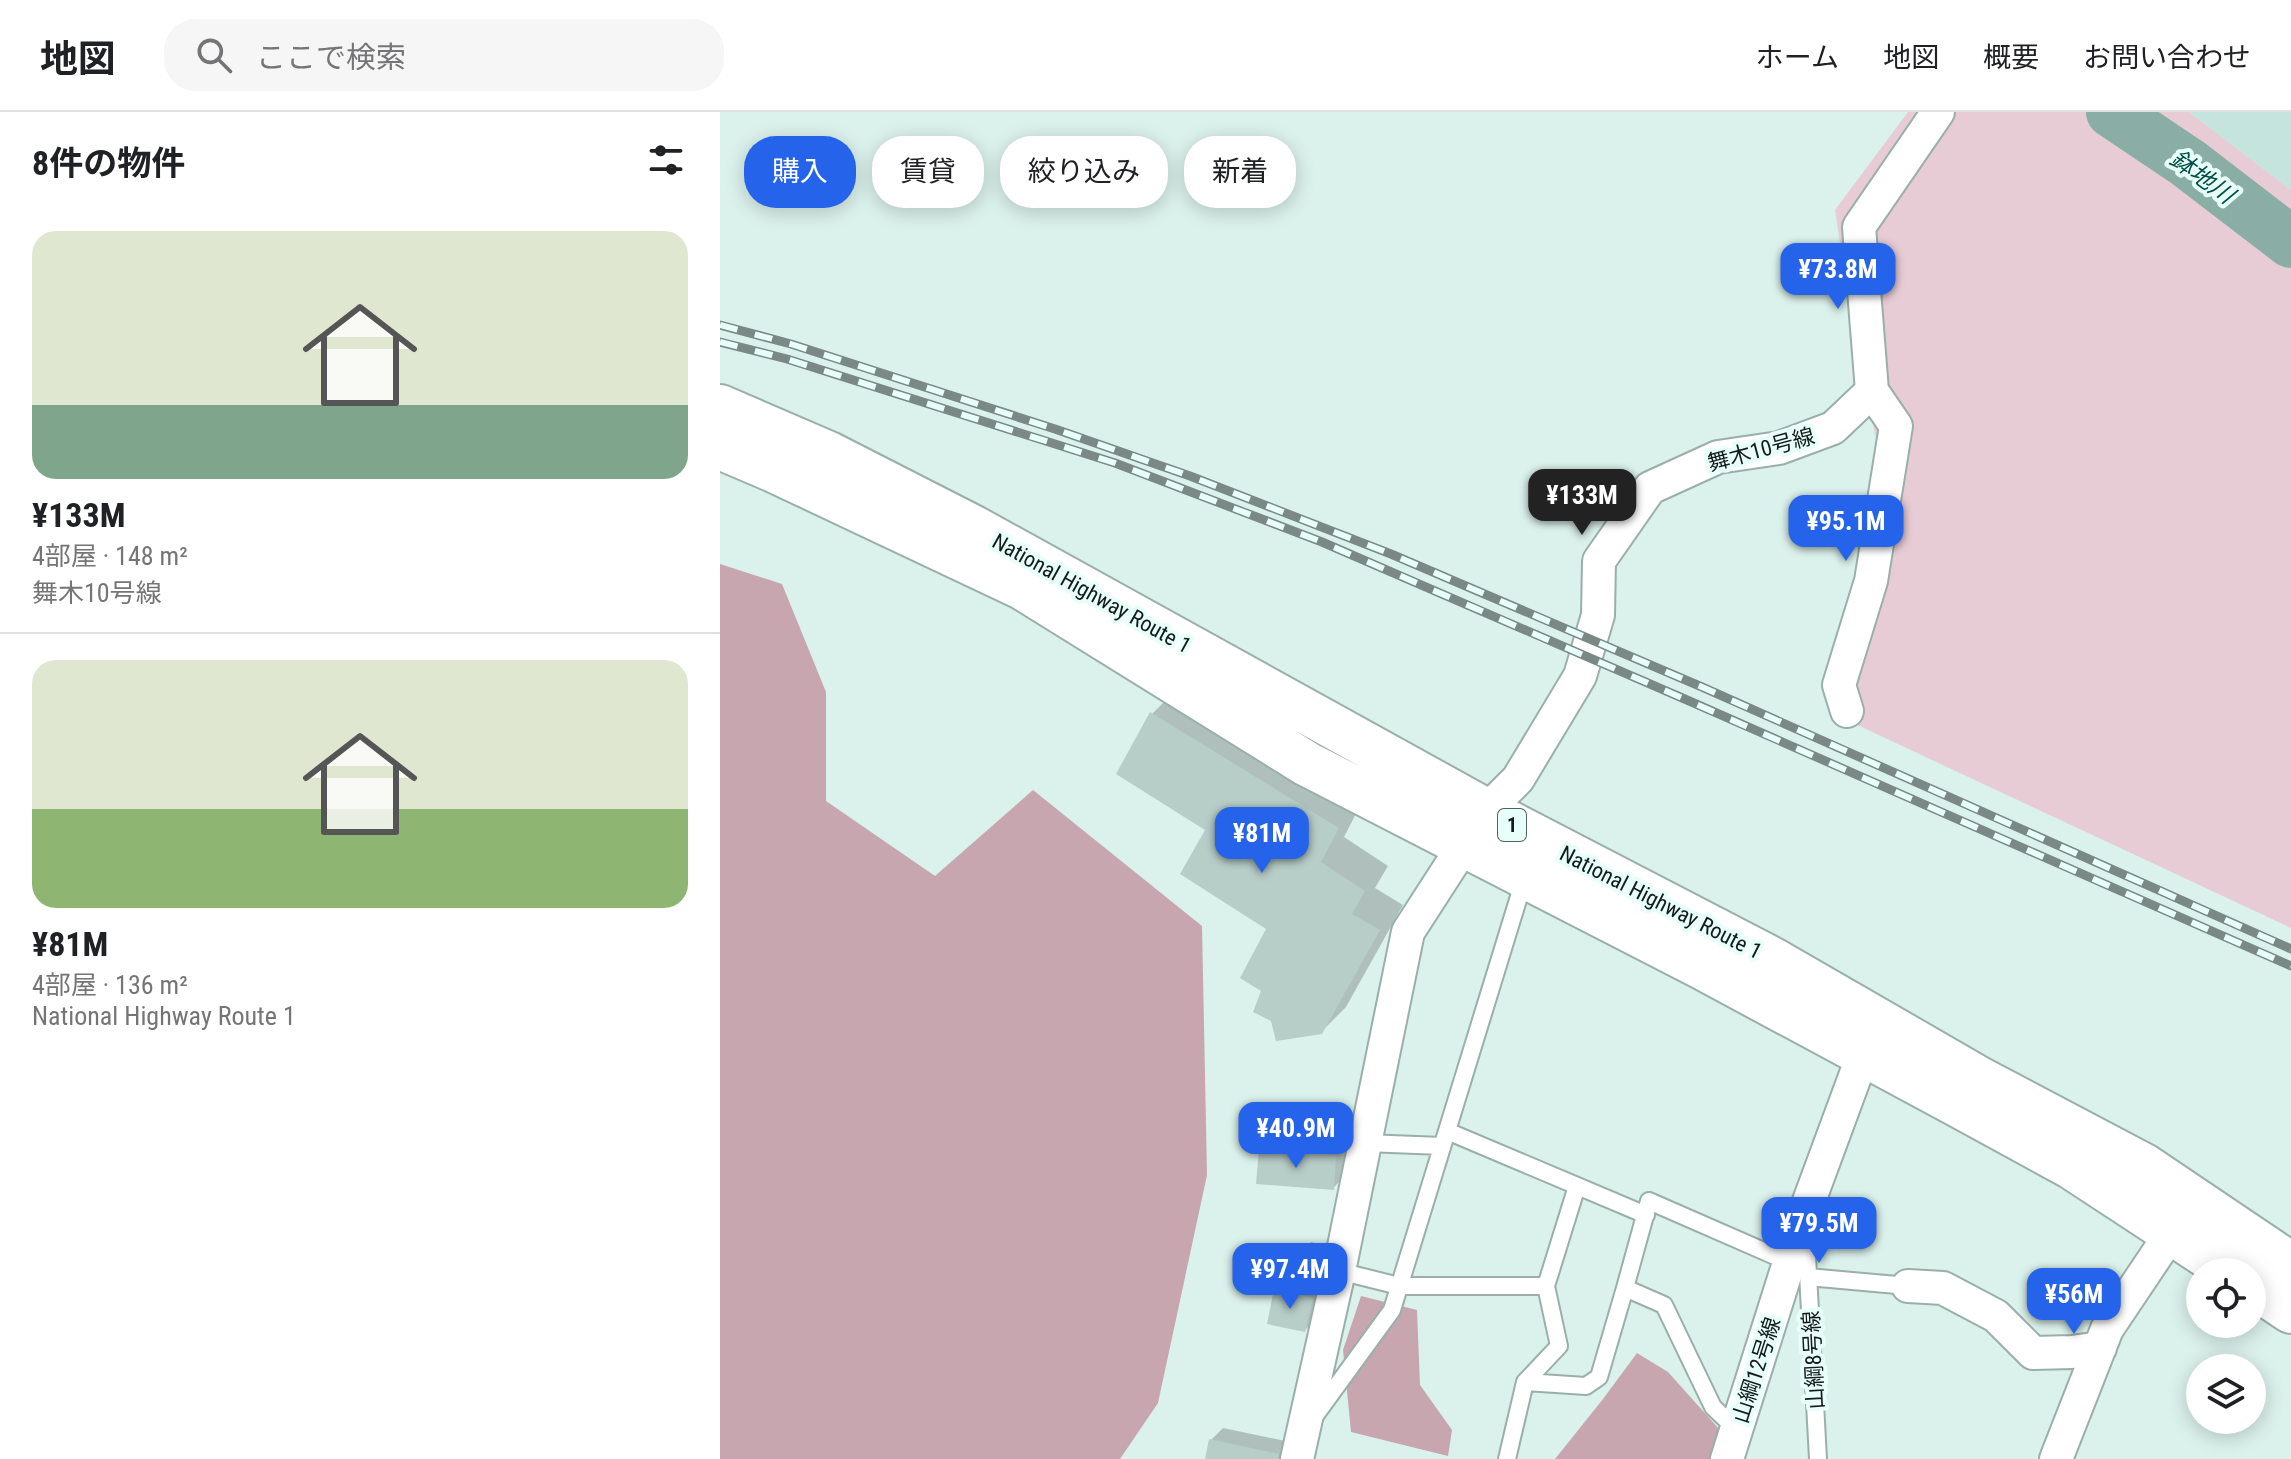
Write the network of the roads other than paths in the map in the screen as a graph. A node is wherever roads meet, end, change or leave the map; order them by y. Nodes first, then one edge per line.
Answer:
1 (1938, 112) edge
2 (1872, 391) junction
3 (720, 407) edge
4 (720, 447) edge
5 (1847, 711) dead end
6 (1475, 827) junction
7 (1526, 876) junction
8 (1863, 1055) junction
9 (1444, 1138) junction
10 (1365, 1143) junction
11 (1577, 1186) junction
12 (1646, 1215) junction
13 (2172, 1232) junction
14 (2211, 1258) edge
15 (2291, 1265) edge
16 (1800, 1270) junction
17 (1339, 1271) junction
18 (1399, 1286) junction
19 (1546, 1286) junction
20 (1908, 1286) joint
21 (1625, 1288) junction
22 (2266, 1294) edge
23 (2291, 1311) edge
24 (2100, 1348) junction
25 (1525, 1382) junction
26 (1732, 1445) edge
27 (1300, 1446) edge
28 (1507, 1459) edge
29 (1818, 1459) edge
30 (2056, 1459) edge

1 - 2 street
2 - 5 street
2 - 6 street, 舞木10号線
3 - 6 highway, National Highway Route 1 / 1
4 - 6 highway, National Highway Route 1 / 1
6 - 7 highway, National Highway Route 1 / 1
6 - 10 street, 舞木10号線
6 - 15 highway, National Highway Route 1 / 1
7 - 8 highway, National Highway Route 1 / 1
7 - 9 lane
8 - 13 highway, National Highway Route 1 / 1
8 - 16 street, 山綱12号線
9 - 10 lane
9 - 11 lane
9 - 18 lane
10 - 17 street, 舞木10号線
11 - 12 lane
11 - 19 lane
12 - 16 lane
12 - 21 lane
13 - 14 highway, National Highway Route 1 / 1
13 - 24 street
16 - 20 lane
16 - 26 street, 山綱12号線
16 - 29 lane, 山綱8号線
17 - 18 lane
17 - 27 street, 舞木10号線
18 - 19 lane
18 - 27 lane
19 - 25 lane
20 - 24 street
21 - 25 lane
21 - 26 lane
22 - 23 highway
24 - 30 street
25 - 28 lane

